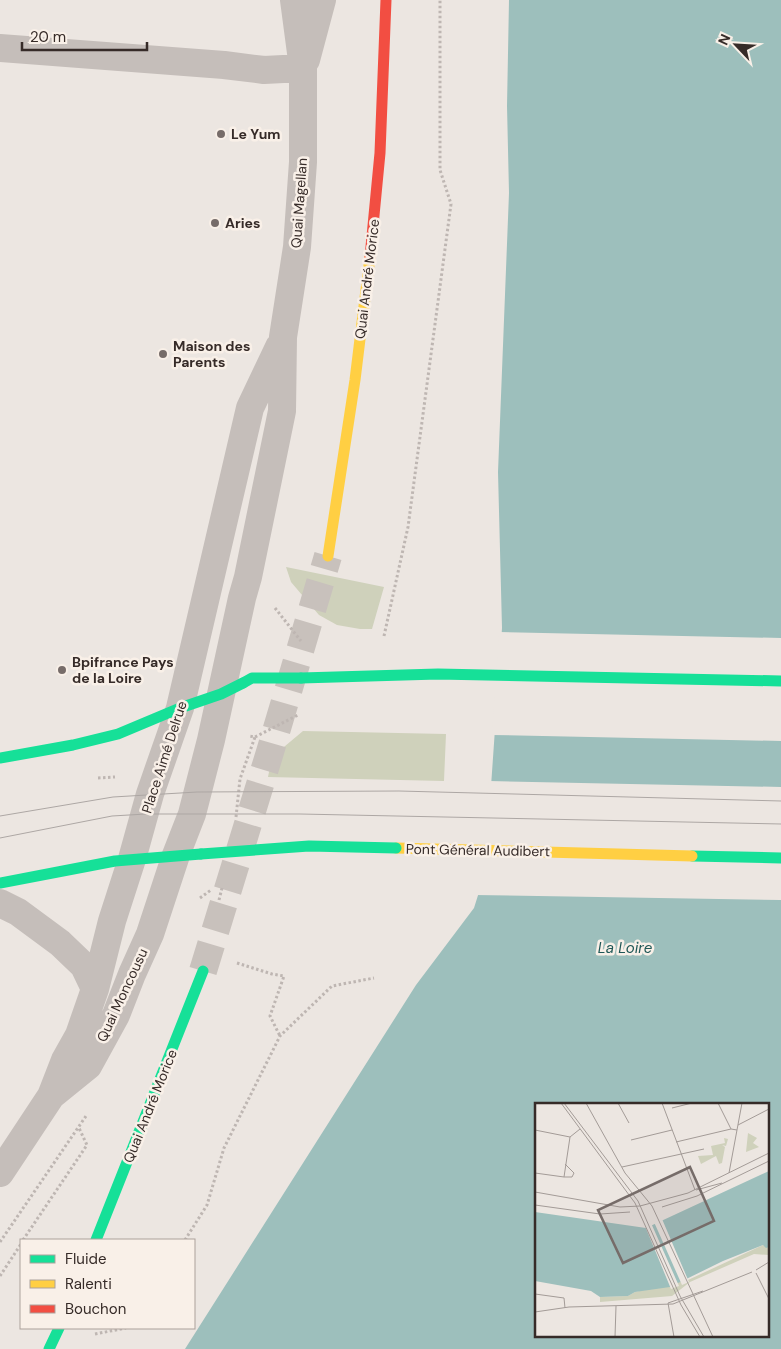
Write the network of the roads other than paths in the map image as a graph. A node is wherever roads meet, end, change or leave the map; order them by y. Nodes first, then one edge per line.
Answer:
1 (294, 0) edge
2 (322, 0) edge
3 (386, 0) edge
4 (0, 48) edge
5 (303, 68) junction
6 (283, 337) junction
7 (328, 556) tunnel mouth
8 (208, 591) joint
9 (781, 681) edge
10 (232, 688) junction
11 (180, 708) junction
12 (0, 758) edge
13 (189, 854) junction
14 (781, 858) edge
15 (132, 859) junction
16 (0, 883) edge
17 (0, 903) edge
18 (112, 921) joint
19 (203, 972) tunnel mouth
20 (95, 989) junction
21 (51, 1096) junction
22 (0, 1174) edge
23 (96, 1239) edge
24 (59, 1329) edge
25 (49, 1349) edge

1 - 5 street, Quai Magellan
2 - 5 street, Quai Magellan
3 - 7 main road, Quai André Morice
4 - 5 street
5 - 6 street, Quai Magellan
6 - 8 street, Quai Magellan
6 - 10 street, Quai Magellan
8 - 11 street, Place Aimé Delrue
9 - 10 main road, bridge
10 - 11 main road
10 - 13 street, Quai Magellan
11 - 12 main road
11 - 15 street, Place Aimé Delrue
13 - 14 main road, Pont Général Audibert, bridge
13 - 15 main road, Pont Général Audibert
13 - 21 street, Quai Moncousu
15 - 16 main road, Pont Général Audibert
15 - 18 street, Place Aimé Delrue
17 - 20 street
18 - 20 street, Quai Moncousu
19 - 23 main road, Quai André Morice
20 - 21 street, Quai Moncousu
21 - 22 street, Quai Moncousu
24 - 25 main road

